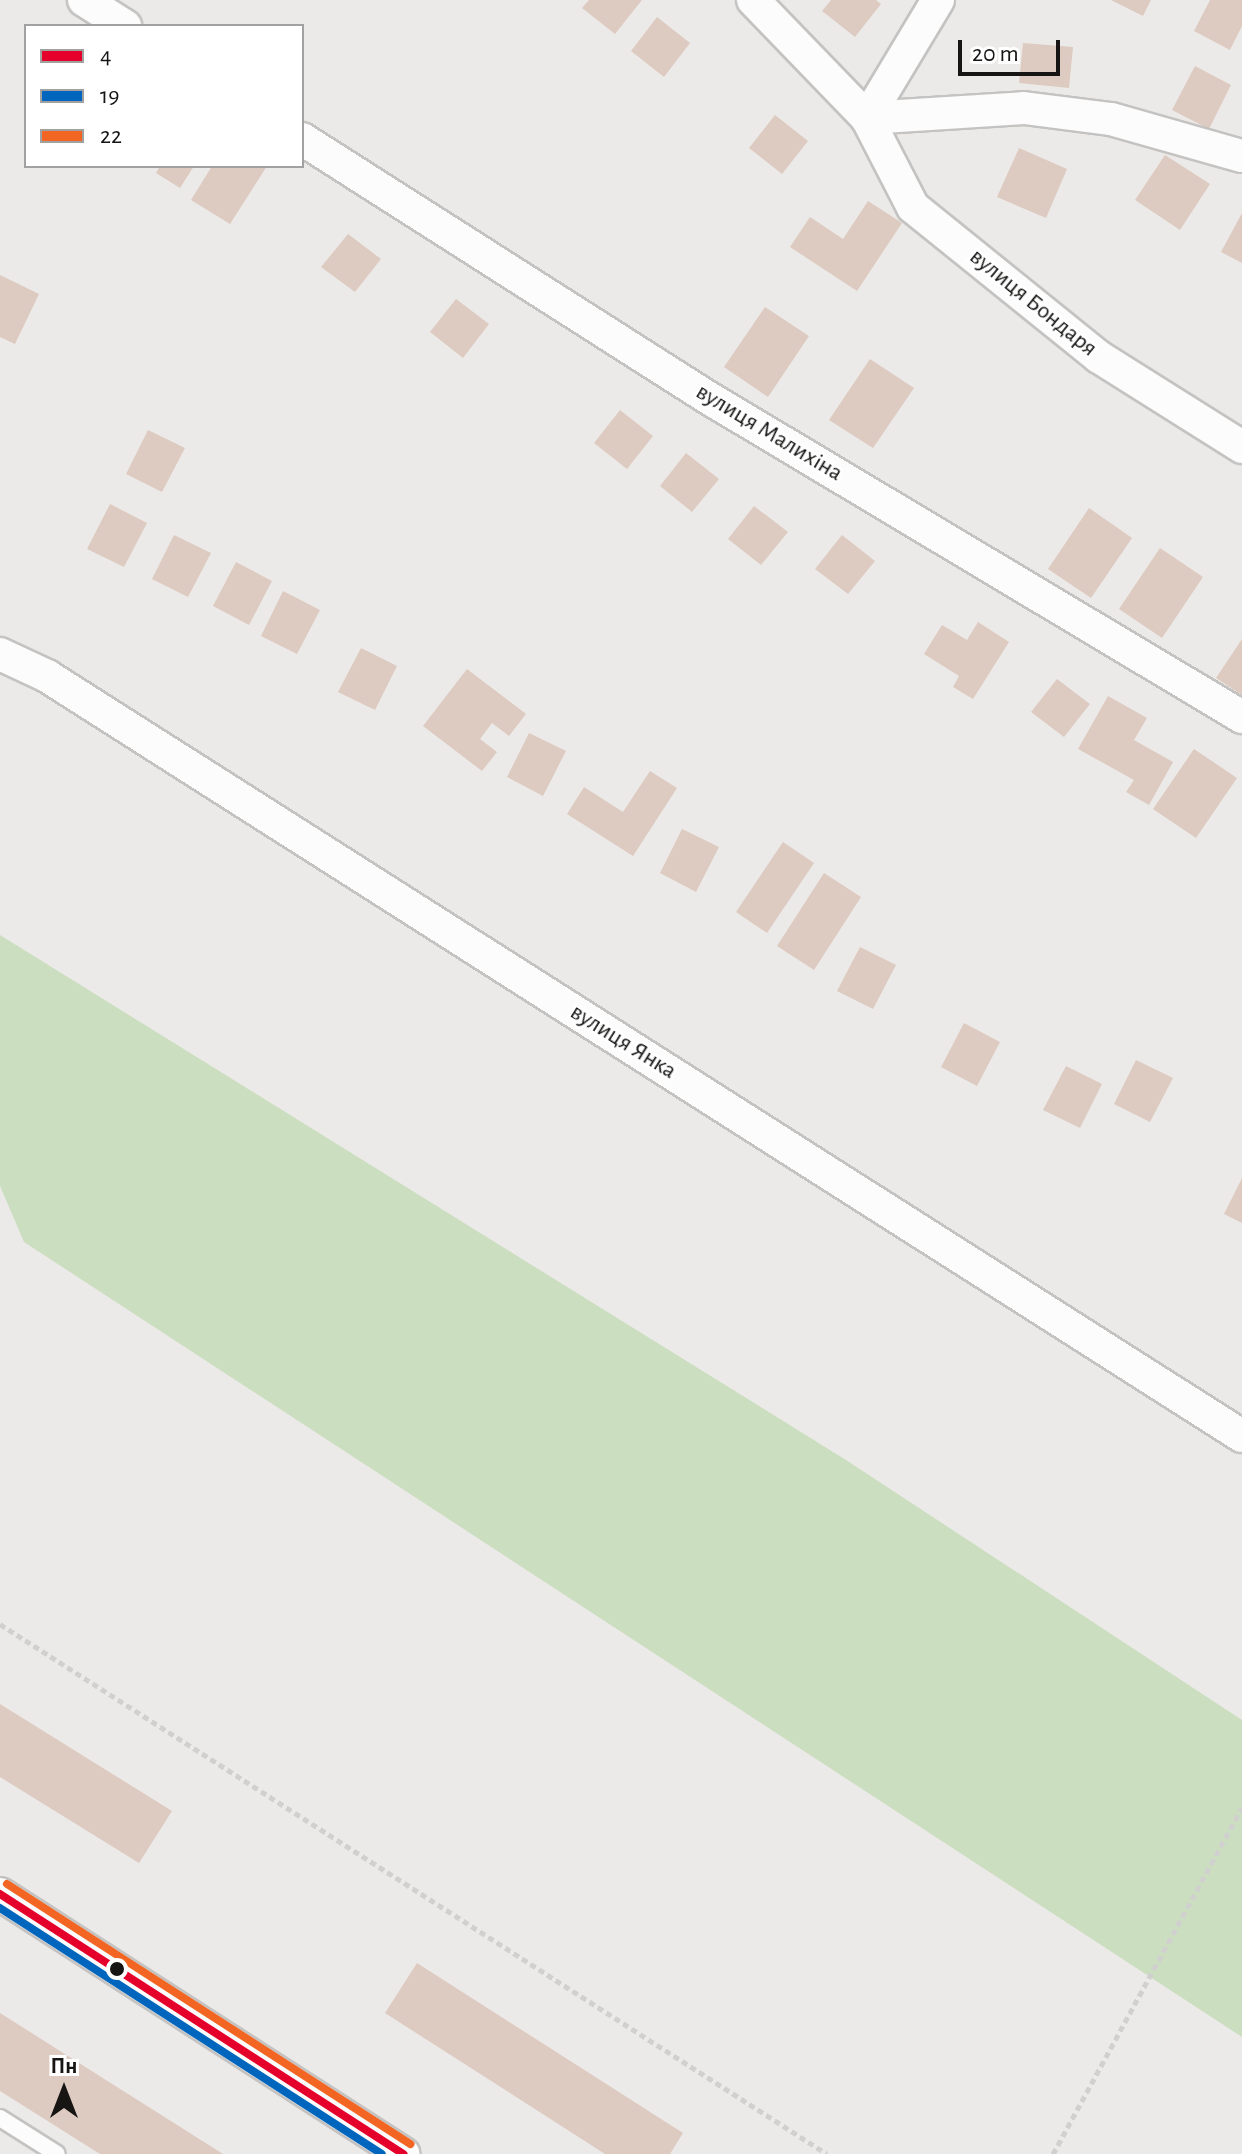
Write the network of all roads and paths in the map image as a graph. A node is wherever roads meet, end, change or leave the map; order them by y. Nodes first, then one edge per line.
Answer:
1 (84, 0) edge
2 (753, 0) edge
3 (938, 0) edge
4 (122, 24) edge
5 (867, 118) junction
6 (304, 140) edge
7 (1242, 156) edge
8 (1242, 447) edge
9 (0, 654) edge
10 (1242, 717) edge
11 (1242, 1436) edge
12 (0, 1624) edge
13 (1242, 1808) edge
14 (0, 1894) edge
15 (0, 2118) edge
16 (54, 2153) edge
17 (403, 2154) edge
18 (827, 2154) edge
19 (1053, 2154) edge

1 - 4 street
2 - 5 street, вулиця Бондаря
3 - 5 street
5 - 7 street
5 - 8 street, вулиця Бондаря
6 - 10 street, вулиця Малихіна
9 - 11 street, вулиця Янка
12 - 18 path
13 - 19 path
14 - 17 street
15 - 16 lane

